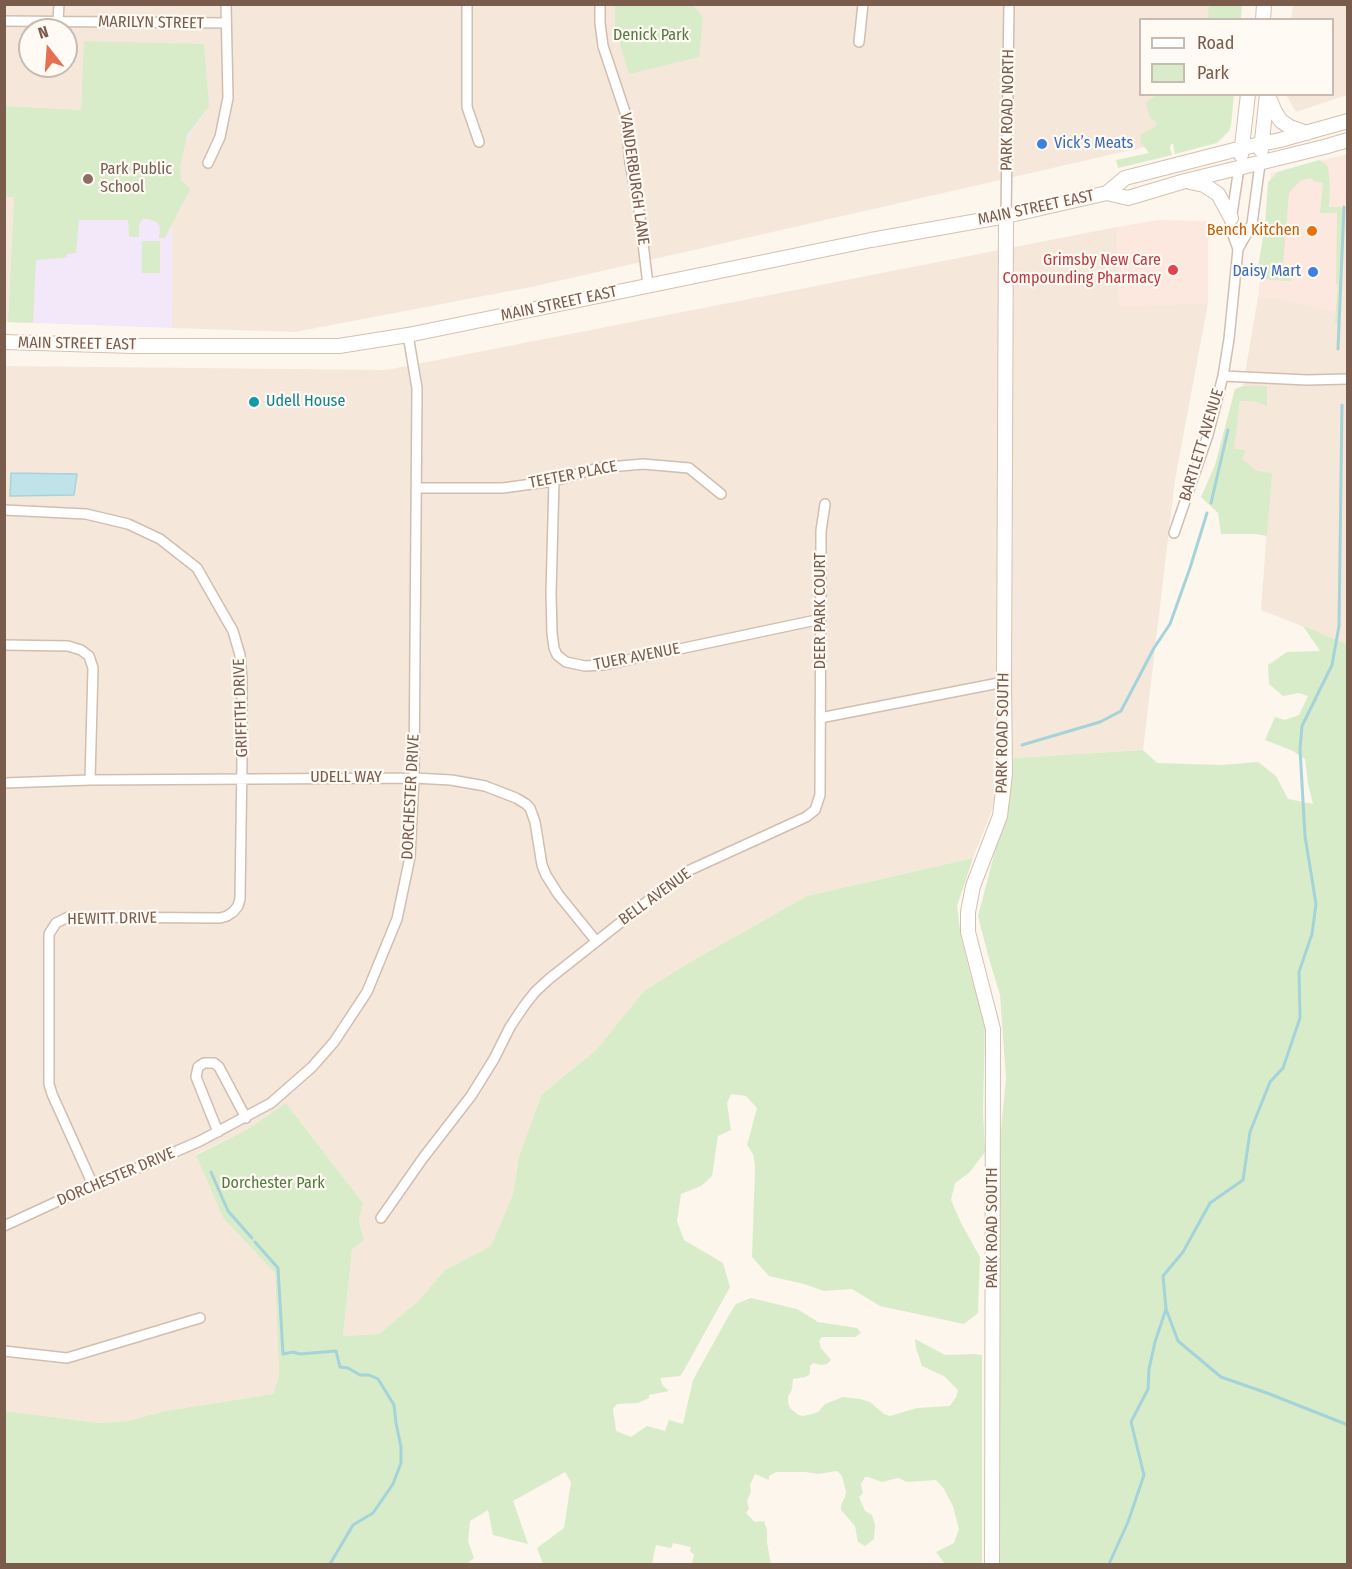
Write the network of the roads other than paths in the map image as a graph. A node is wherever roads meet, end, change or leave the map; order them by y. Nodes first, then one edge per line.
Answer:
1 (226, 4) edge
2 (468, 4) edge
3 (600, 4) edge
4 (863, 4) edge
5 (1009, 4) edge
6 (78, 21) edge
7 (226, 23) junction
8 (859, 42) dead end
9 (1248, 96) edge
10 (1267, 96) edge
11 (1268, 96) edge
12 (1347, 121) edge
13 (1308, 133) junction
14 (1347, 140) edge
15 (479, 142) dead end
16 (1262, 143) junction
17 (1242, 148) junction
18 (208, 163) dead end
19 (1260, 164) junction
20 (1239, 168) junction
21 (1185, 181) junction
22 (1107, 193) junction
23 (1006, 216) junction
24 (1231, 218) junction
25 (1238, 249) junction
26 (648, 285) junction
27 (408, 335) junction
28 (4, 342) edge
29 (1223, 376) junction
30 (1347, 379) edge
31 (554, 480) junction
32 (417, 488) junction
33 (721, 494) dead end
34 (825, 504) dead end
35 (4, 510) edge
36 (1174, 533) dead end
37 (821, 619) junction
38 (4, 645) edge
39 (1004, 682) junction
40 (820, 718) junction
41 (242, 778) junction
42 (414, 778) junction
43 (90, 780) junction
44 (4, 783) edge
45 (596, 940) junction
46 (246, 1118) junction
47 (218, 1132) junction
48 (93, 1185) junction
49 (381, 1218) dead end
50 (4, 1226) edge
51 (200, 1318) dead end
52 (4, 1351) edge
53 (992, 1564) edge

1 - 7 street
2 - 15 street
3 - 26 street, VANDERBURGH LANE
4 - 8 street
5 - 23 street, PARK ROAD NORTH
6 - 7 street, MARILYN STREET
7 - 18 street
9 - 17 main road, BARTLETT AVENUE
10 - 16 main road, BARTLETT AVENUE
11 - 13 main road
12 - 13 main road, MAIN STREET EAST
13 - 16 main road, MAIN STREET EAST
14 - 19 main road, MAIN STREET EAST
16 - 17 main road, MAIN STREET EAST
16 - 19 main road, BARTLETT AVENUE
17 - 20 main road, BARTLETT AVENUE
17 - 22 main road, MAIN STREET EAST
19 - 20 main road, MAIN STREET EAST
19 - 25 street, BARTLETT AVENUE
20 - 21 main road, MAIN STREET EAST
20 - 24 street, BARTLETT AVENUE
21 - 22 main road, MAIN STREET EAST
21 - 24 main road
22 - 23 main road, MAIN STREET EAST
23 - 26 main road, MAIN STREET EAST
23 - 39 main road, PARK ROAD SOUTH
24 - 25 street, BARTLETT AVENUE
25 - 29 street, BARTLETT AVENUE
26 - 27 main road, MAIN STREET EAST
27 - 28 main road, MAIN STREET EAST
27 - 32 street, DORCHESTER DRIVE
29 - 30 street
29 - 36 street, BARTLETT AVENUE
31 - 32 street, TEETER PLACE
31 - 33 street, TEETER PLACE
31 - 37 street, TUER AVENUE
32 - 42 street, DORCHESTER DRIVE
34 - 37 street, DEER PARK COURT
35 - 41 street, GRIFFITH DRIVE
37 - 40 street, DEER PARK COURT
38 - 43 street
39 - 40 street
39 - 53 main road, PARK ROAD SOUTH
40 - 45 street, BELL AVENUE
41 - 42 street, UDELL WAY
41 - 43 street, UDELL WAY
41 - 48 street, HEWITT DRIVE
42 - 45 street, UDELL WAY
42 - 46 street, DORCHESTER DRIVE
43 - 44 street, UDELL WAY
45 - 49 street, BELL AVENUE
46 - 47 street, DORCHESTER DRIVE
46 - 47 street
47 - 48 street, DORCHESTER DRIVE
48 - 50 street, DORCHESTER DRIVE
51 - 52 street

